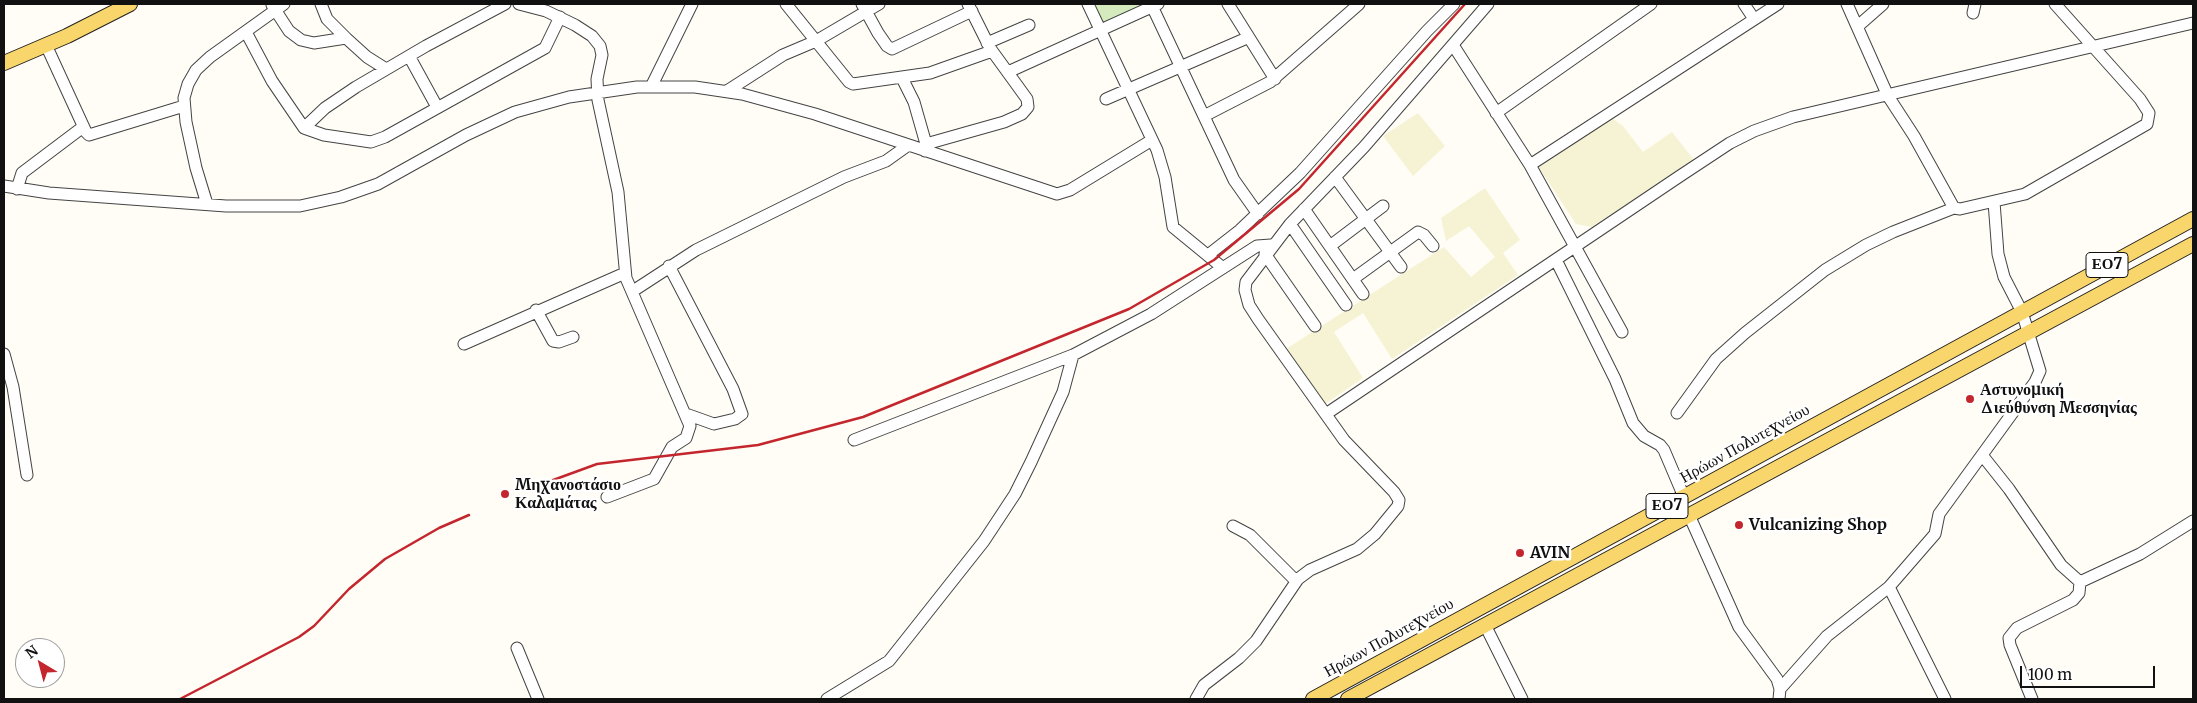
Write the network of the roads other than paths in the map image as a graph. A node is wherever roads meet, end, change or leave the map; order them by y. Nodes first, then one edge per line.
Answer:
1 (130, 4) edge
2 (321, 4) edge
3 (519, 4) edge
4 (692, 4) edge
5 (786, 4) edge
6 (879, 4) edge
7 (1088, 4) edge
8 (1228, 4) edge
9 (1488, 4) edge
10 (1651, 4) edge
11 (1744, 4) edge
12 (1778, 4) edge
13 (1847, 4) edge
14 (1883, 4) edge
15 (2055, 4) edge
16 (499, 5) edge
17 (1154, 5) edge
18 (1450, 5) edge
19 (277, 6) edge
20 (1350, 6) edge
21 (864, 7) edge
22 (970, 7) edge
23 (560, 17) junction
24 (1754, 19) junction
25 (2193, 24) edge
26 (1029, 25) dead end
27 (1858, 26) junction
28 (1100, 30) junction
29 (246, 32) junction
30 (346, 38) junction
31 (1247, 38) junction
32 (816, 42) junction
33 (46, 45) junction
34 (1453, 45) junction
35 (2094, 46) junction
36 (990, 47) junction
37 (409, 56) junction
38 (4, 63) edge
39 (1180, 66) junction
40 (386, 69) junction
41 (1008, 72) junction
42 (902, 78) junction
43 (1275, 79) junction
44 (651, 87) junction
45 (1128, 89) junction
46 (727, 91) junction
47 (597, 92) junction
48 (1888, 96) junction
49 (1106, 99) dead end
50 (184, 106) junction
51 (437, 107) junction
52 (1496, 113) junction
53 (1204, 116) junction
54 (83, 127) junction
55 (304, 128) junction
56 (1152, 140) junction
57 (907, 146) junction
58 (925, 148) junction
59 (1530, 165) junction
60 (1335, 177) junction
61 (4, 186) edge
62 (17, 189) junction
63 (1994, 202) junction
64 (207, 204) junction
65 (1382, 206) dead end
66 (1954, 208) junction
67 (1304, 209) junction
68 (1258, 214) junction
69 (1366, 219) junction
70 (2193, 219) edge
71 (1290, 224) junction
72 (2193, 244) edge
73 (1330, 246) junction
74 (1433, 246) dead end
75 (1574, 247) junction
76 (1268, 250) junction
77 (1389, 252) junction
78 (1208, 255) junction
79 (1556, 260) junction
80 (669, 266) junction
81 (1401, 267) dead end
82 (1224, 268) junction
83 (625, 273) junction
84 (1353, 279) junction
85 (633, 291) junction
86 (1364, 294) dead end
87 (1346, 305) dead end
88 (536, 310) junction
89 (2022, 312) junction
90 (1315, 326) dead end
91 (1622, 332) dead end
92 (2028, 332) junction
93 (573, 337) dead end
94 (464, 344) dead end
95 (4, 354) edge
96 (1073, 355) junction
97 (686, 414) junction
98 (1326, 414) junction
99 (1677, 414) dead end
100 (854, 440) dead end
101 (1982, 455) junction
102 (27, 475) dead end
103 (607, 497) dead end
104 (1684, 497) junction
105 (1689, 515) junction
106 (2193, 522) edge
107 (1232, 526) dead end
108 (1296, 581) junction
109 (2080, 582) junction
110 (1889, 587) junction
111 (1485, 625) junction
112 (517, 648) dead end
113 (1780, 694) edge
114 (538, 699) edge
115 (827, 699) edge
116 (1196, 699) edge
117 (1313, 699) edge
118 (1348, 699) edge
119 (1522, 699) edge
120 (1945, 699) edge
121 (2032, 699) edge

1 - 33 main road
2 - 30 street
3 - 23 street
4 - 44 street
5 - 32 street
6 - 21 street
7 - 28 street
8 - 31 street
9 - 34 street
10 - 52 street
11 - 24 street
12 - 24 street
13 - 27 street
14 - 27 street
15 - 35 street
16 - 37 street
17 - 28 street
17 - 39 street
18 - 68 street
19 - 29 street
19 - 30 street
20 - 43 street
21 - 22 street
21 - 32 street
22 - 36 street
23 - 47 street
23 - 51 street
24 - 59 street
25 - 35 street
26 - 36 street
27 - 48 street
28 - 41 street
28 - 45 street
29 - 50 street
29 - 55 street
30 - 40 street
31 - 39 street
31 - 43 street
32 - 42 street
32 - 46 street
33 - 38 main road
33 - 54 street
34 - 52 street
34 - 60 street
35 - 48 street
35 - 63 street
36 - 41 street
36 - 42 street
37 - 40 street
37 - 51 street
39 - 45 street
39 - 53 street
40 - 55 street
41 - 58 street
42 - 58 street
43 - 53 street
44 - 46 street
44 - 47 street
45 - 49 street
45 - 56 street
46 - 57 street
47 - 64 street
47 - 83 street
48 - 66 street
48 - 75 street
50 - 54 street
50 - 64 street
51 - 55 street
52 - 59 street
53 - 68 street
54 - 62 street
56 - 58 street
56 - 78 street
57 - 58 street
57 - 80 street
59 - 75 street
60 - 67 street
60 - 69 street
61 - 62 street
62 - 64 street
63 - 66 street
63 - 89 street
65 - 69 street
66 - 99 street
67 - 71 street
67 - 73 street
68 - 78 street
69 - 73 street
69 - 77 street
70 - 89 main road, Ηρώων Πολυτεχνείου / ΕΟ7
71 - 76 street
71 - 87 street
72 - 92 main road, Ηρώων Πολυτεχνείου / ΕΟ7
73 - 84 street
74 - 77 street
75 - 79 street
75 - 91 street
76 - 82 street
76 - 90 street
76 - 98 street
77 - 81 street
77 - 84 street
78 - 82 street
79 - 98 street
79 - 104 street
80 - 85 street
80 - 97 street
82 - 96 street
83 - 85 street
83 - 88 street
84 - 86 street
85 - 97 street
88 - 93 street
88 - 94 street
89 - 92 street
89 - 104 main road, Ηρώων Πολυτεχνείου / ΕΟ7
92 - 101 street
92 - 105 main road, Ηρώων Πολυτεχνείου / ΕΟ7
95 - 102 street
96 - 100 street
96 - 115 street
97 - 103 street
98 - 108 street
101 - 109 street
101 - 110 street
104 - 117 main road, Ηρώων Πολυτεχνείου / ΕΟ7
105 - 111 main road, Ηρώων Πολυτεχνείου / ΕΟ7
105 - 113 street
106 - 109 street
107 - 108 street
108 - 116 street
109 - 121 street
110 - 113 street
110 - 120 street
111 - 118 main road, Ηρώων Πολυτεχνείου / ΕΟ7
111 - 119 street
112 - 114 street

